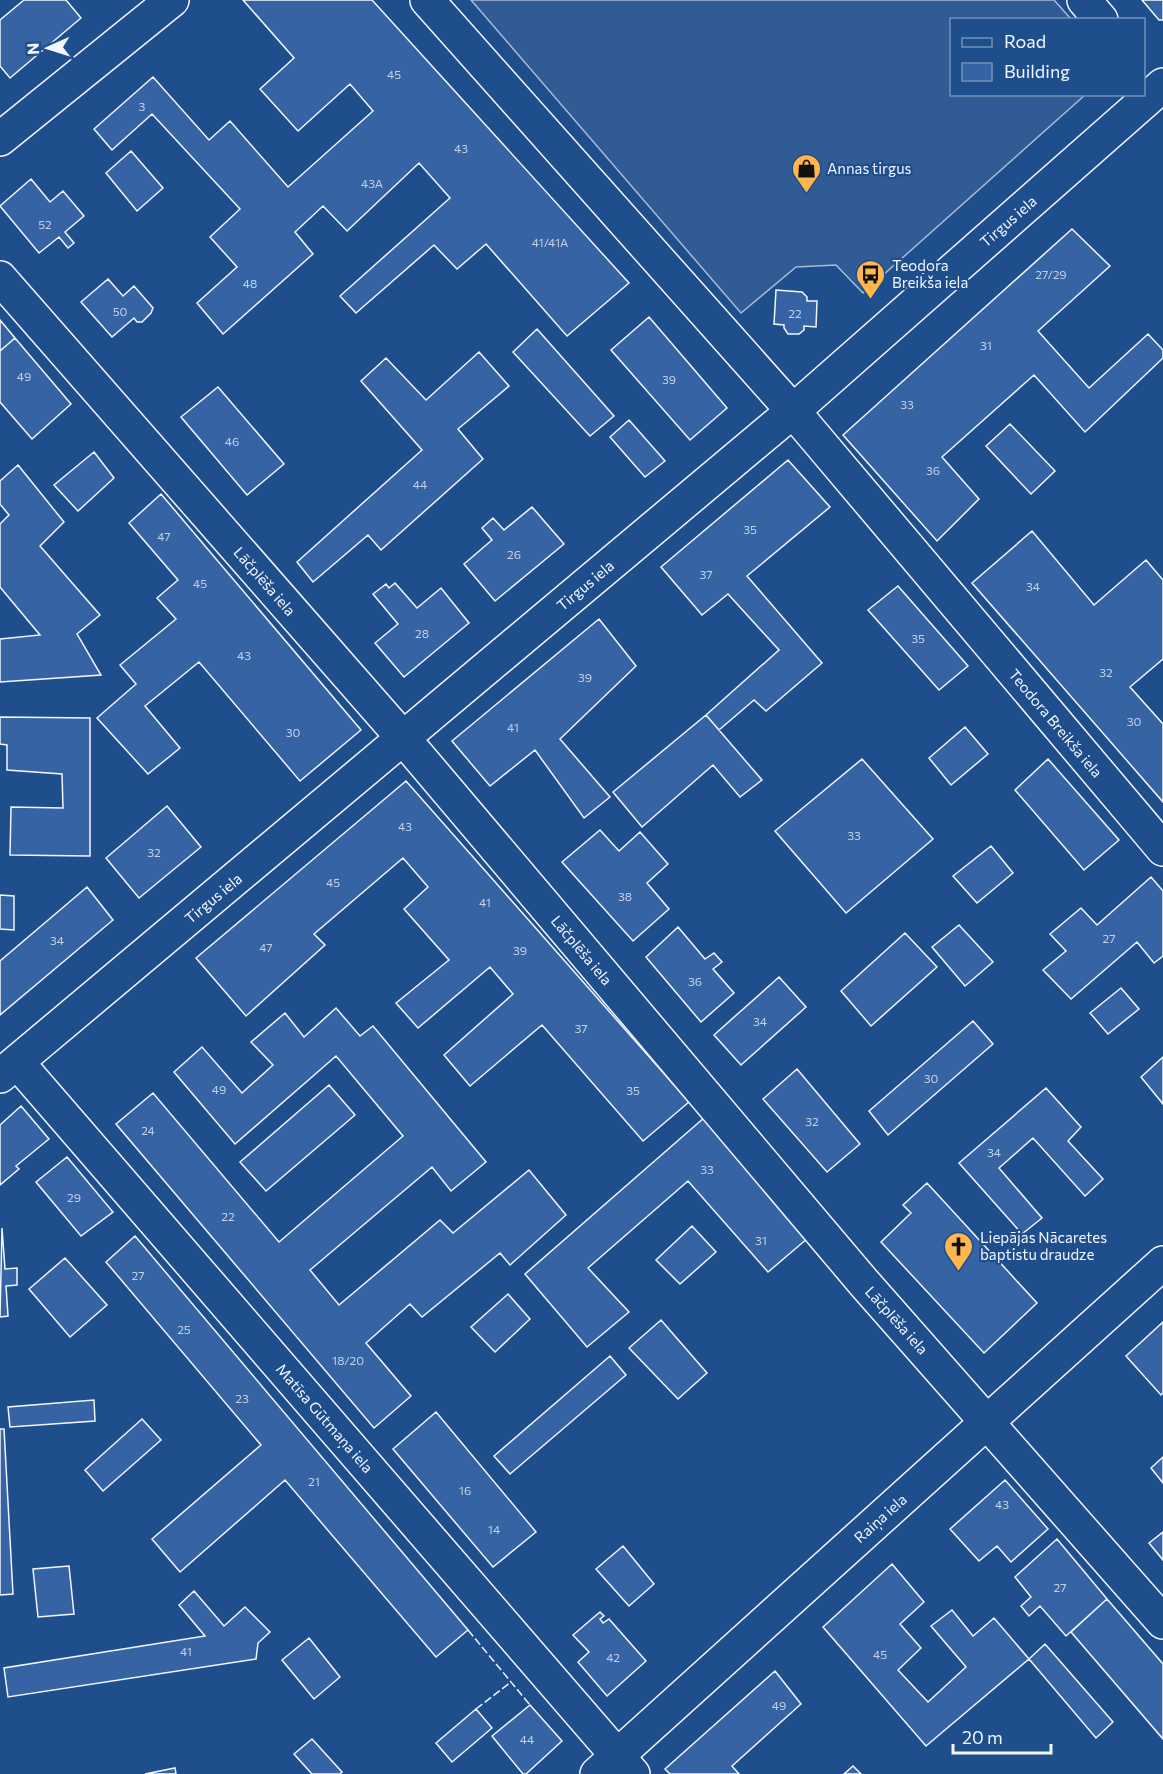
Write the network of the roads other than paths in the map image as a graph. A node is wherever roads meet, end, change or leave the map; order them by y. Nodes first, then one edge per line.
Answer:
1 (172, 0) edge
2 (428, 0) edge
3 (1084, 0) edge
4 (1099, 18) edge
5 (1158, 82) edge
6 (1145, 94) edge
7 (1142, 96) edge
8 (0, 140) edge
9 (0, 278) edge
10 (793, 411) junction
11 (403, 738) junction
12 (1163, 849) edge
13 (8, 1069) edge
14 (1163, 1263) edge
15 (987, 1422) junction
16 (1163, 1622) edge
17 (616, 1768) edge

1 - 8 street
2 - 10 street, Teodora Breikša iela
3 - 4 street
5 - 6 street, Tirgus iela
7 - 10 street, Tirgus iela
9 - 11 street, Lāčplēša iela
10 - 11 street, Tirgus iela
10 - 12 street, Teodora Breikša iela
11 - 13 street, Tirgus iela
11 - 15 street, Lāčplēša iela
13 - 17 street, Matīsa Gūtmaņa iela
14 - 15 street, Raiņa iela
15 - 16 street, Lāčplēša iela
15 - 17 street, Raiņa iela

